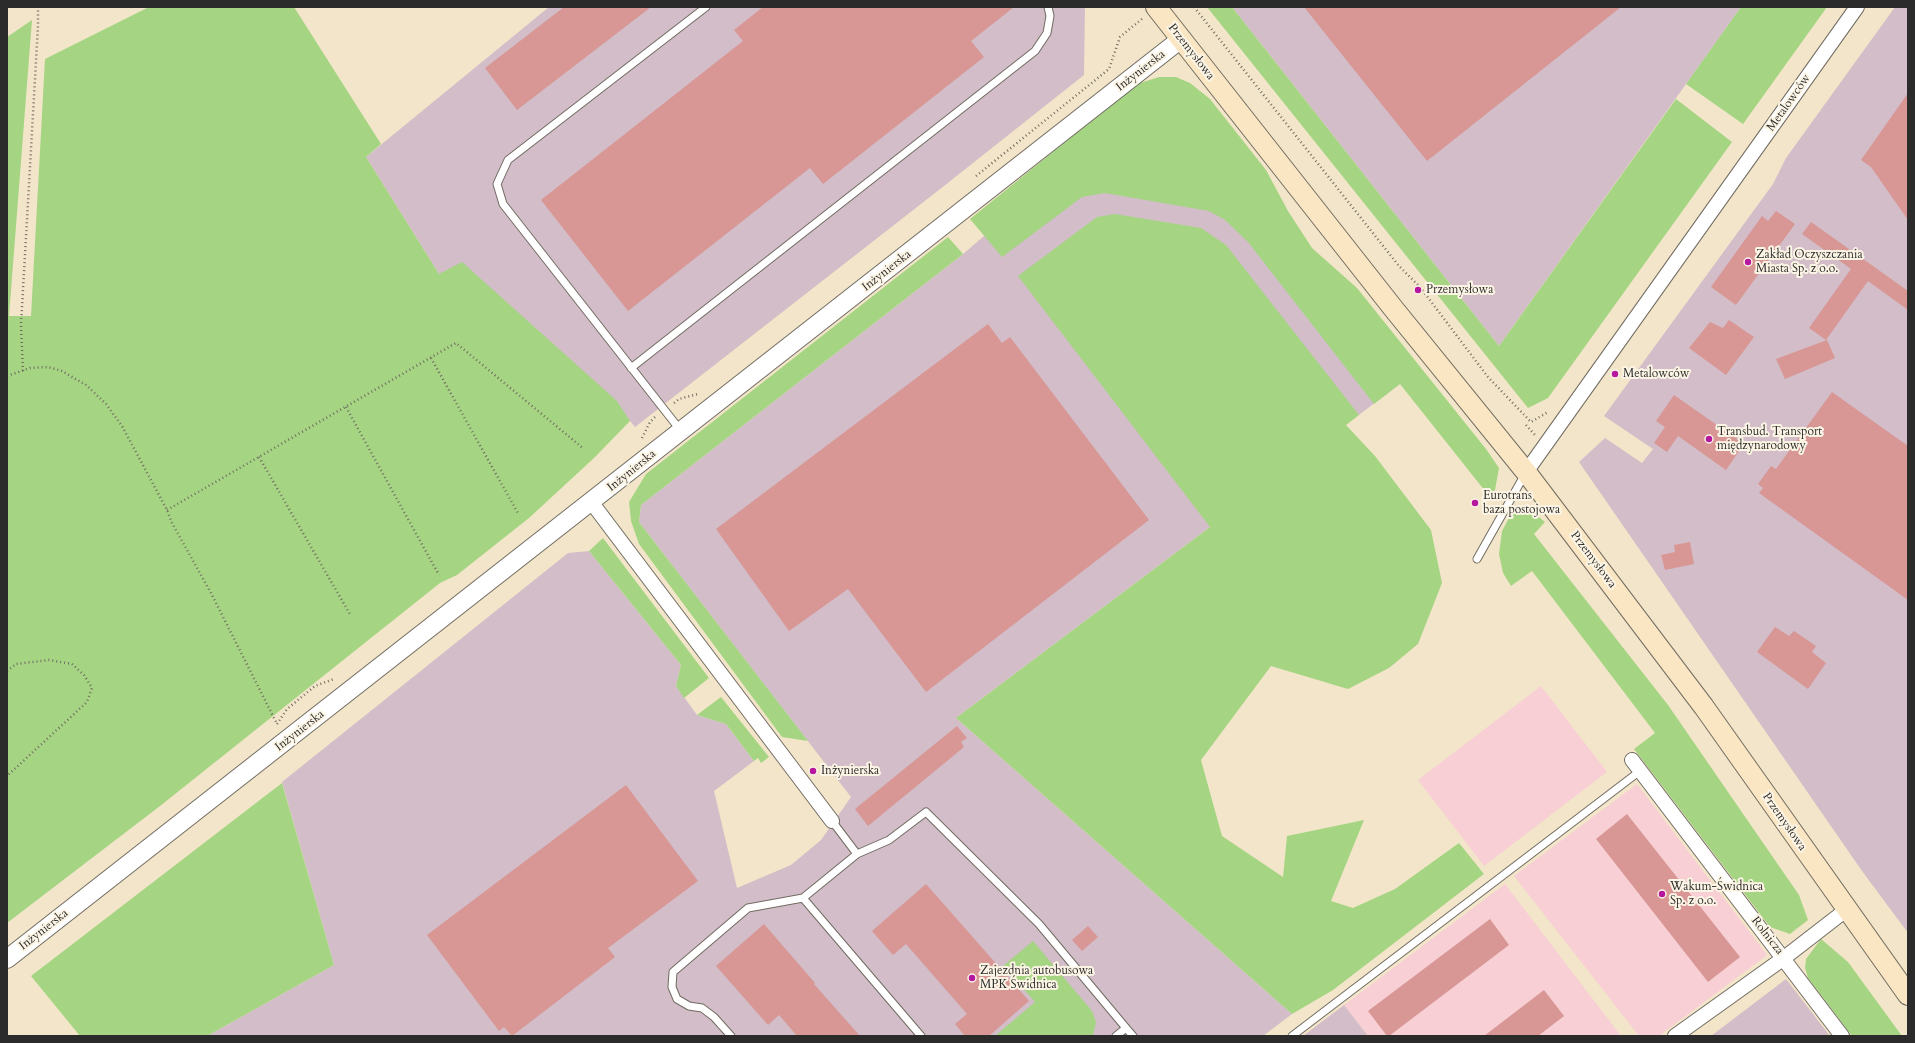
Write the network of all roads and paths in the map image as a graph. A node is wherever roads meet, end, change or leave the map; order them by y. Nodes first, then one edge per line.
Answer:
1 (38, 7) edge
2 (706, 7) edge
3 (1048, 7) edge
4 (1194, 7) edge
5 (1857, 7) edge
6 (1150, 12) edge
7 (1181, 39) junction
8 (974, 177) dead end
9 (430, 358) junction
10 (631, 368) junction
11 (23, 371) junction
12 (7, 376) edge
13 (702, 393) dead end
14 (346, 407) junction
15 (665, 410) junction
16 (1531, 422) dead end
17 (681, 431) junction
18 (636, 443) dead end
19 (584, 448) dead end
20 (260, 456) junction
21 (1526, 472) junction
22 (592, 502) junction
23 (167, 510) junction
24 (519, 515) dead end
25 (1477, 559) dead end
26 (439, 575) dead end
27 (351, 616) dead end
28 (7, 670) edge
29 (340, 674) dead end
30 (277, 724) junction
31 (271, 729) dead end
32 (286, 742) junction
33 (1636, 765) joint
34 (7, 776) edge
35 (832, 821) joint
36 (857, 854) junction
37 (803, 898) junction
38 (1846, 910) junction
39 (1784, 958) junction
40 (7, 959) edge
41 (1908, 995) edge
42 (1126, 1028) junction
43 (731, 1036) edge
44 (920, 1036) edge
45 (1116, 1036) edge
46 (1134, 1036) edge
47 (1292, 1036) edge
48 (1675, 1036) edge
49 (1842, 1036) edge

1 - 11 path
2 - 10 lane
3 - 10 lane
4 - 16 path
5 - 21 street, Metalowców
6 - 7 main road, Przemysłowa
6 - 8 path
7 - 17 street, Inżynierska
7 - 21 main road, Przemysłowa
9 - 14 path
9 - 19 path
9 - 24 path
10 - 15 lane
11 - 12 path
11 - 23 path
13 - 15 path
14 - 20 path
14 - 26 path
15 - 17 lane
15 - 18 path
17 - 22 street, Inżynierska
20 - 23 path
20 - 27 path
21 - 25 lane
21 - 38 main road, Przemysłowa
22 - 32 street, Inżynierska
22 - 35 street
23 - 30 path
28 - 34 path
29 - 30 path
30 - 31 path
30 - 32 path
32 - 40 street, Inżynierska
33 - 39 street, Rolnicza
33 - 47 lane
35 - 36 lane
36 - 37 lane
36 - 42 lane
37 - 43 lane
37 - 44 lane
38 - 39 street
38 - 41 main road, Przemysłowa
39 - 48 street
39 - 49 street, Rolnicza
42 - 45 lane
42 - 46 lane

